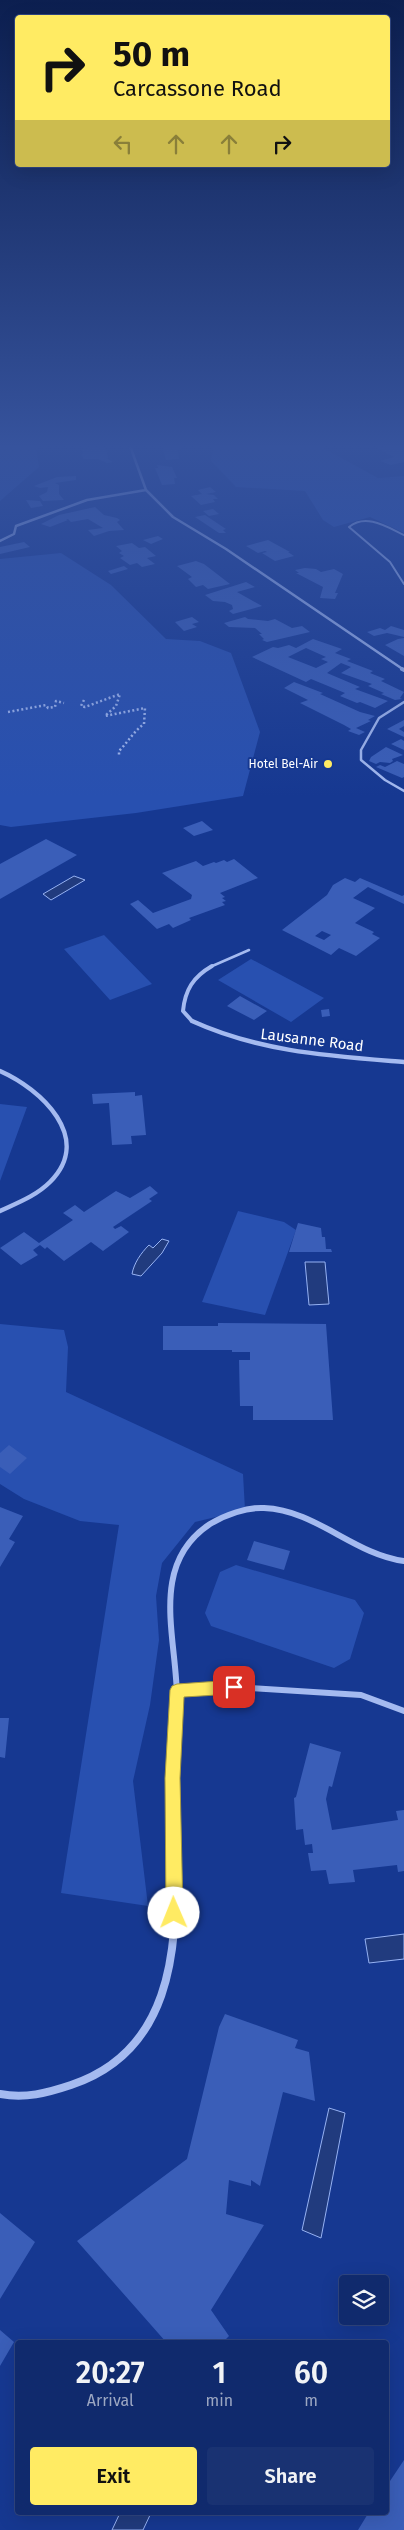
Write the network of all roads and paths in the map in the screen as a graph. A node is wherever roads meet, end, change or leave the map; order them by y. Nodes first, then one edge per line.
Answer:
1 (244, 561) edge
2 (389, 561) edge
3 (404, 584) edge
4 (404, 670) edge
5 (84, 700) dead end
6 (404, 702) edge
7 (64, 703) dead end
8 (8, 712) dead end
9 (119, 756) dead end
10 (404, 791) edge
11 (249, 950) dead end
12 (192, 1021) joint
13 (404, 1062) edge
14 (0, 1071) edge
15 (0, 1211) edge
16 (404, 1561) edge
17 (177, 1690) junction
18 (404, 1712) edge
19 (0, 2094) edge

1 - 4 street
2 - 3 lane
5 - 9 path
6 - 10 lane
7 - 8 path
11 - 12 lane
12 - 13 street, Lausanne Road
14 - 15 street
16 - 17 street
17 - 18 street
17 - 19 street

